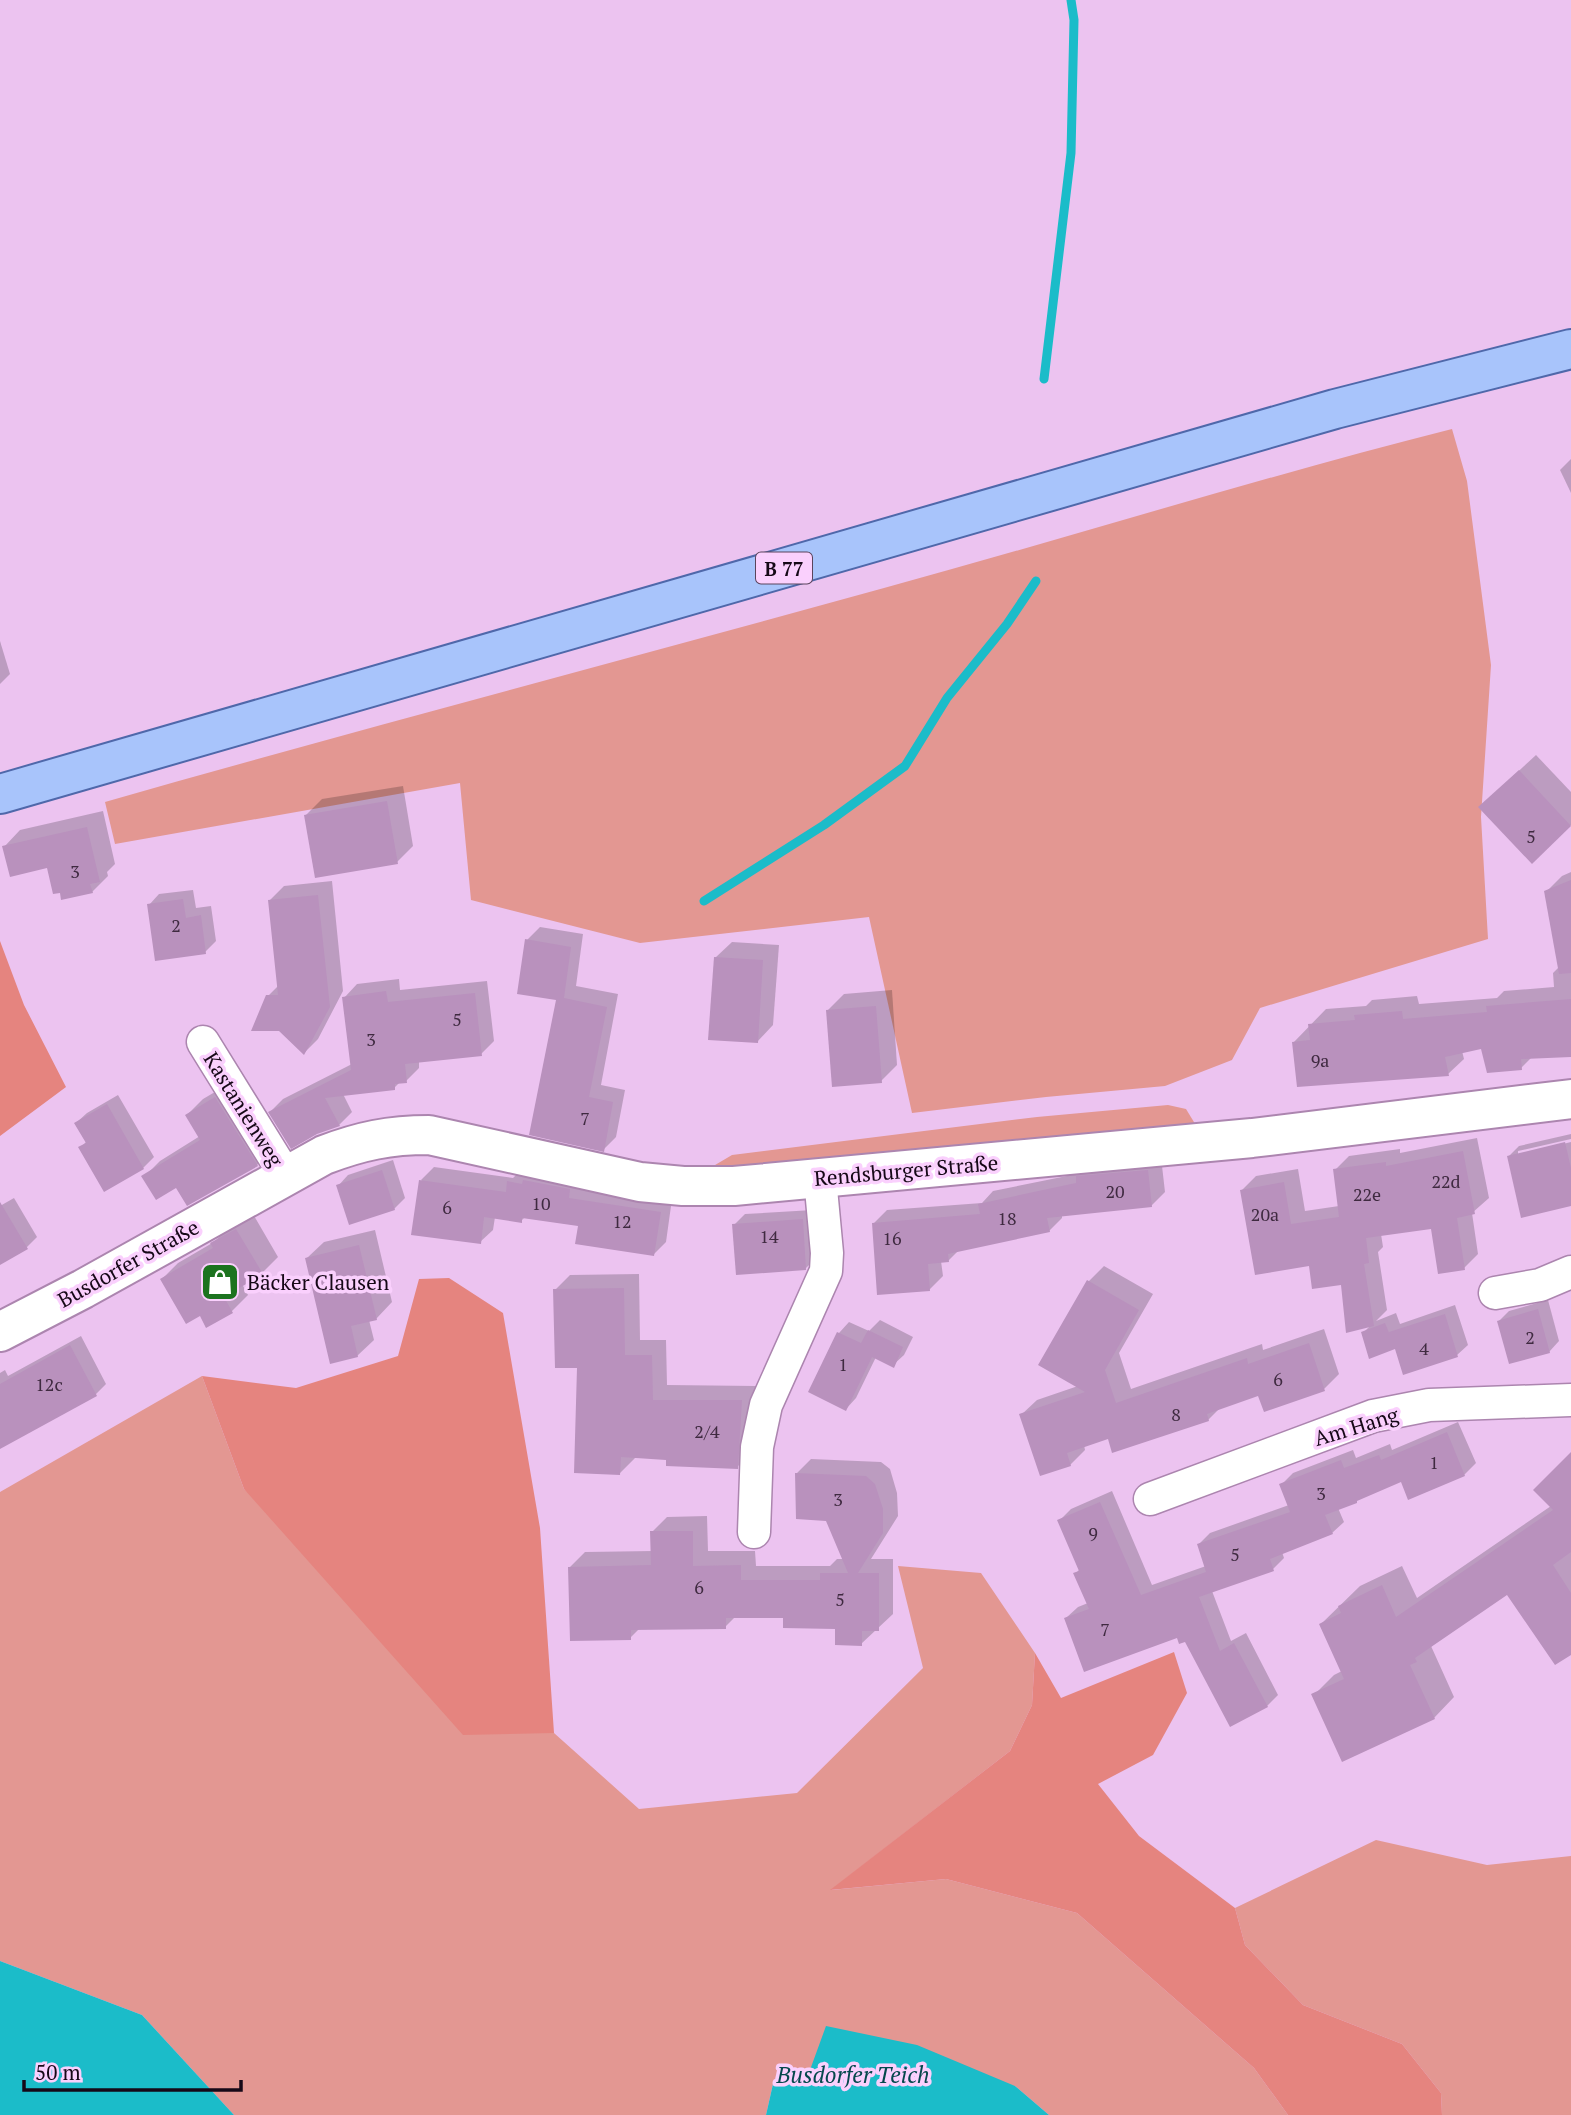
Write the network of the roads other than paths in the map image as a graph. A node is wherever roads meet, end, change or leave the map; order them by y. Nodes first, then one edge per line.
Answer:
1 (1571, 349) edge
2 (0, 794) edge
3 (203, 1042) dead end
4 (1571, 1099) edge
5 (820, 1178) junction
6 (271, 1184) junction
7 (1571, 1272) edge
8 (1495, 1293) dead end
9 (0, 1332) edge
10 (1571, 1401) edge
11 (1150, 1499) dead end
12 (754, 1532) dead end

1 - 2 main road, B 77
3 - 6 street, Kastanienweg
4 - 5 street, Rendsburger Straße
5 - 6 street, Rendsburger Straße
5 - 12 street
6 - 9 street, Busdorfer Straße
7 - 8 street
10 - 11 street, Am Hang

